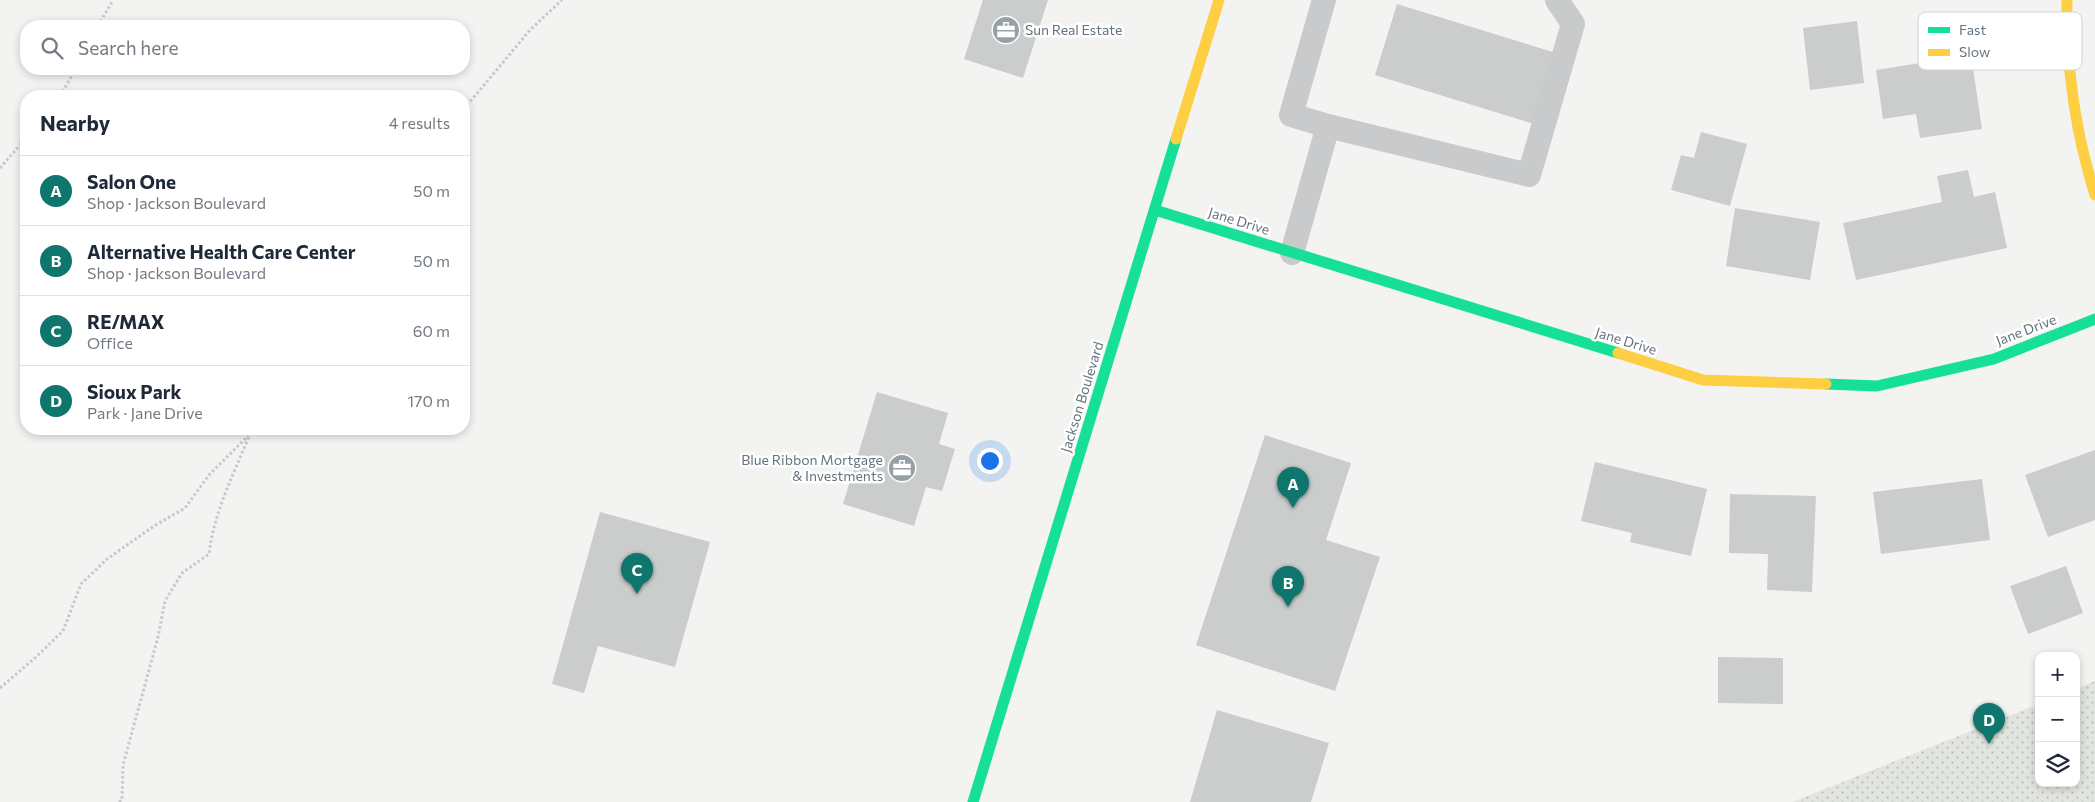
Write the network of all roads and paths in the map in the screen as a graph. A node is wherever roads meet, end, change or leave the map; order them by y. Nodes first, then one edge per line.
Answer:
1 (113, 0) edge
2 (562, 0) edge
3 (1218, 0) edge
4 (1324, 0) edge
5 (1558, 0) edge
6 (101, 20) edge
7 (2071, 70) edge
8 (72, 75) edge
9 (64, 90) edge
10 (470, 102) edge
11 (1328, 126) junction
12 (20, 145) edge
13 (0, 168) edge
14 (2095, 195) edge
15 (1155, 210) junction
16 (1292, 253) junction
17 (2095, 319) edge
18 (249, 435) edge
19 (250, 435) edge
20 (0, 688) edge
21 (118, 802) edge
22 (973, 802) edge

1 - 6 path
2 - 10 path
3 - 15 street, Jackson Boulevard
4 - 11 lane
5 - 11 lane
7 - 14 street
8 - 9 path
11 - 16 lane
12 - 13 path
15 - 16 street, Jane Drive
15 - 22 street, Jackson Boulevard
16 - 17 street, Jane Drive
18 - 20 path
19 - 21 path

